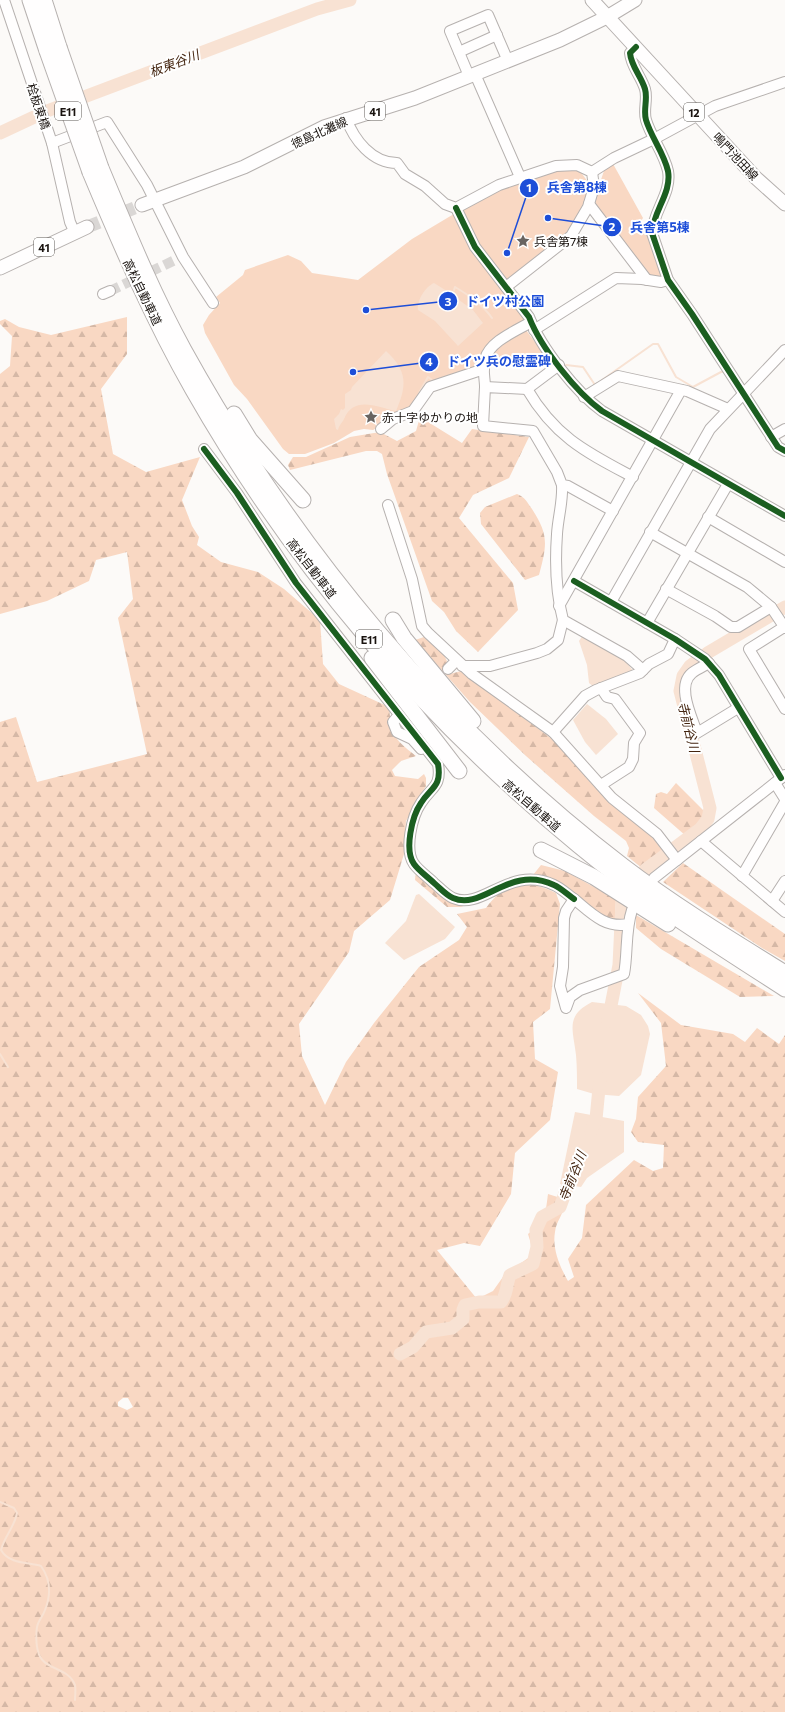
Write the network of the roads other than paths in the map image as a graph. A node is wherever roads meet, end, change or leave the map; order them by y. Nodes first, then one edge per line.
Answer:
1 (4, 0) edge
2 (30, 0) edge
3 (44, 0) edge
4 (592, 0) edge
5 (635, 0) edge
6 (607, 17) junction
7 (497, 35) junction
8 (636, 47) junction
9 (53, 49) junction
10 (459, 52) junction
11 (508, 61) junction
12 (472, 75) junction
13 (785, 82) edge
14 (698, 116) junction
15 (346, 118) junction
16 (654, 139) junction
17 (51, 142) junction
18 (95, 170) junction
19 (592, 172) junction
20 (520, 178) junction
21 (783, 200) edge
22 (155, 201) junction
23 (589, 204) junction
24 (142, 205) tunnel mouth
25 (456, 208) junction
26 (87, 227) tunnel mouth
27 (74, 231) junction
28 (143, 267) junction
29 (0, 268) edge
30 (647, 280) junction
31 (668, 280) junction
32 (506, 287) junction
33 (213, 303) dead end
34 (533, 326) junction
35 (785, 350) edge
36 (559, 366) junction
37 (484, 369) junction
38 (485, 387) junction
39 (527, 389) junction
40 (681, 390) junction
41 (743, 394) junction
42 (584, 397) junction
43 (728, 409) junction
44 (546, 418) junction
45 (784, 428) edge
46 (381, 429) dead end
47 (533, 431) junction
48 (771, 437) junction
49 (653, 441) junction
50 (204, 448) dead end
51 (785, 451) edge
52 (690, 462) junction
53 (633, 477) junction
54 (728, 484) junction
55 (562, 485) junction
56 (303, 500) dead end
57 (388, 506) dead end
58 (613, 511) junction
59 (785, 516) edge
60 (708, 517) junction
61 (650, 532) junction
62 (687, 553) junction
63 (305, 559) junction
64 (785, 562) edge
65 (574, 581) junction
66 (666, 589) junction
67 (611, 602) junction
68 (559, 606) junction
69 (779, 617) edge
70 (393, 620) dead end
71 (563, 620) junction
72 (647, 623) junction
73 (676, 639) junction
74 (704, 659) junction
75 (459, 663) junction
76 (448, 669) dead end
77 (643, 670) junction
78 (601, 688) junction
79 (738, 708) junction
80 (785, 710) edge
81 (398, 716) dead end
82 (553, 732) junction
83 (439, 770) junction
84 (459, 771) dead end
85 (780, 779) edge
86 (601, 785) junction
87 (785, 800) edge
88 (544, 801) junction
89 (701, 841) junction
90 (541, 850) dead end
91 (673, 855) junction
92 (742, 876) junction
93 (654, 878) dead end
94 (785, 881) edge
95 (574, 899) junction
96 (772, 902) junction
97 (632, 910) dead end
98 (785, 912) edge
99 (624, 924) junction
100 (785, 973) edge
101 (785, 989) edge

1 - 17 street, 桧板東橋
2 - 9 highway, 高松自動車道 / E11
3 - 9 highway, 高松自動車道 / E11
4 - 6 main road, 鳴門池田線 / 12
5 - 6 main road, 徳島北灘線
6 - 8 main road, 鳴門池田線 / 12
6 - 11 main road, 徳島北灘線 / 41
7 - 10 street
7 - 10 street
7 - 11 street
8 - 14 main road, 鳴門池田線 / 12
8 - 16 street
9 - 18 highway, 高松自動車道 / E11, bridge
10 - 12 street
11 - 12 main road, 徳島北灘線 / 41
12 - 15 main road, 徳島北灘線 / 41
12 - 20 street
13 - 14 street
14 - 16 street
14 - 21 main road, 鳴門池田線 / 12
15 - 22 main road, 徳島北灘線 / 41
15 - 25 street
16 - 19 street
16 - 31 street
17 - 22 street
17 - 27 street, 桧板東橋
18 - 28 highway, 高松自動車道 / E11
18 - 63 highway, 高松自動車道 / E11
19 - 20 street
19 - 23 street
20 - 25 street
22 - 24 main road, 徳島北灘線 / 41
22 - 33 street
23 - 30 street
23 - 32 street
25 - 32 street
26 - 27 main road, 41
27 - 29 main road, 41
28 - 56 highway
28 - 88 highway, 高松自動車道 / E11
30 - 31 street
30 - 34 street
31 - 41 street
32 - 34 street
34 - 36 street
34 - 37 street
35 - 41 street
36 - 39 street
36 - 42 street
37 - 38 street
37 - 46 street
38 - 39 street
38 - 47 street
39 - 44 street
40 - 42 street
40 - 43 street
40 - 49 street
41 - 43 street
41 - 48 street
42 - 49 street
43 - 52 street
44 - 47 street
44 - 53 street
45 - 48 street
47 - 55 street
48 - 51 street
49 - 52 street
49 - 53 street
50 - 83 street
52 - 54 street
52 - 61 street
53 - 58 street
54 - 59 street
54 - 60 street
55 - 58 street
55 - 68 street
57 - 75 street
58 - 65 street
60 - 62 street
60 - 64 street
61 - 62 street
61 - 67 street
62 - 66 street
62 - 69 street
63 - 84 highway
63 - 101 highway, 高松自動車道 / E11
65 - 67 street
65 - 68 street
66 - 69 street
66 - 72 street
67 - 72 street
68 - 71 street
69 - 80 street
70 - 88 highway
71 - 75 street
71 - 77 street
72 - 73 street
73 - 74 street
73 - 77 street
74 - 79 street
74 - 79 street
75 - 76 street
75 - 82 street
77 - 78 street
78 - 82 street
78 - 86 street
79 - 85 street
81 - 83 street
82 - 86 street
83 - 95 street
85 - 87 street
85 - 89 street
86 - 91 street
87 - 92 street
88 - 100 highway, 高松自動車道 / E11
89 - 91 street
89 - 92 street
90 - 101 highway
91 - 93 street
92 - 96 street
94 - 96 street
95 - 99 street
95 - 99 street
96 - 98 street
97 - 99 street

